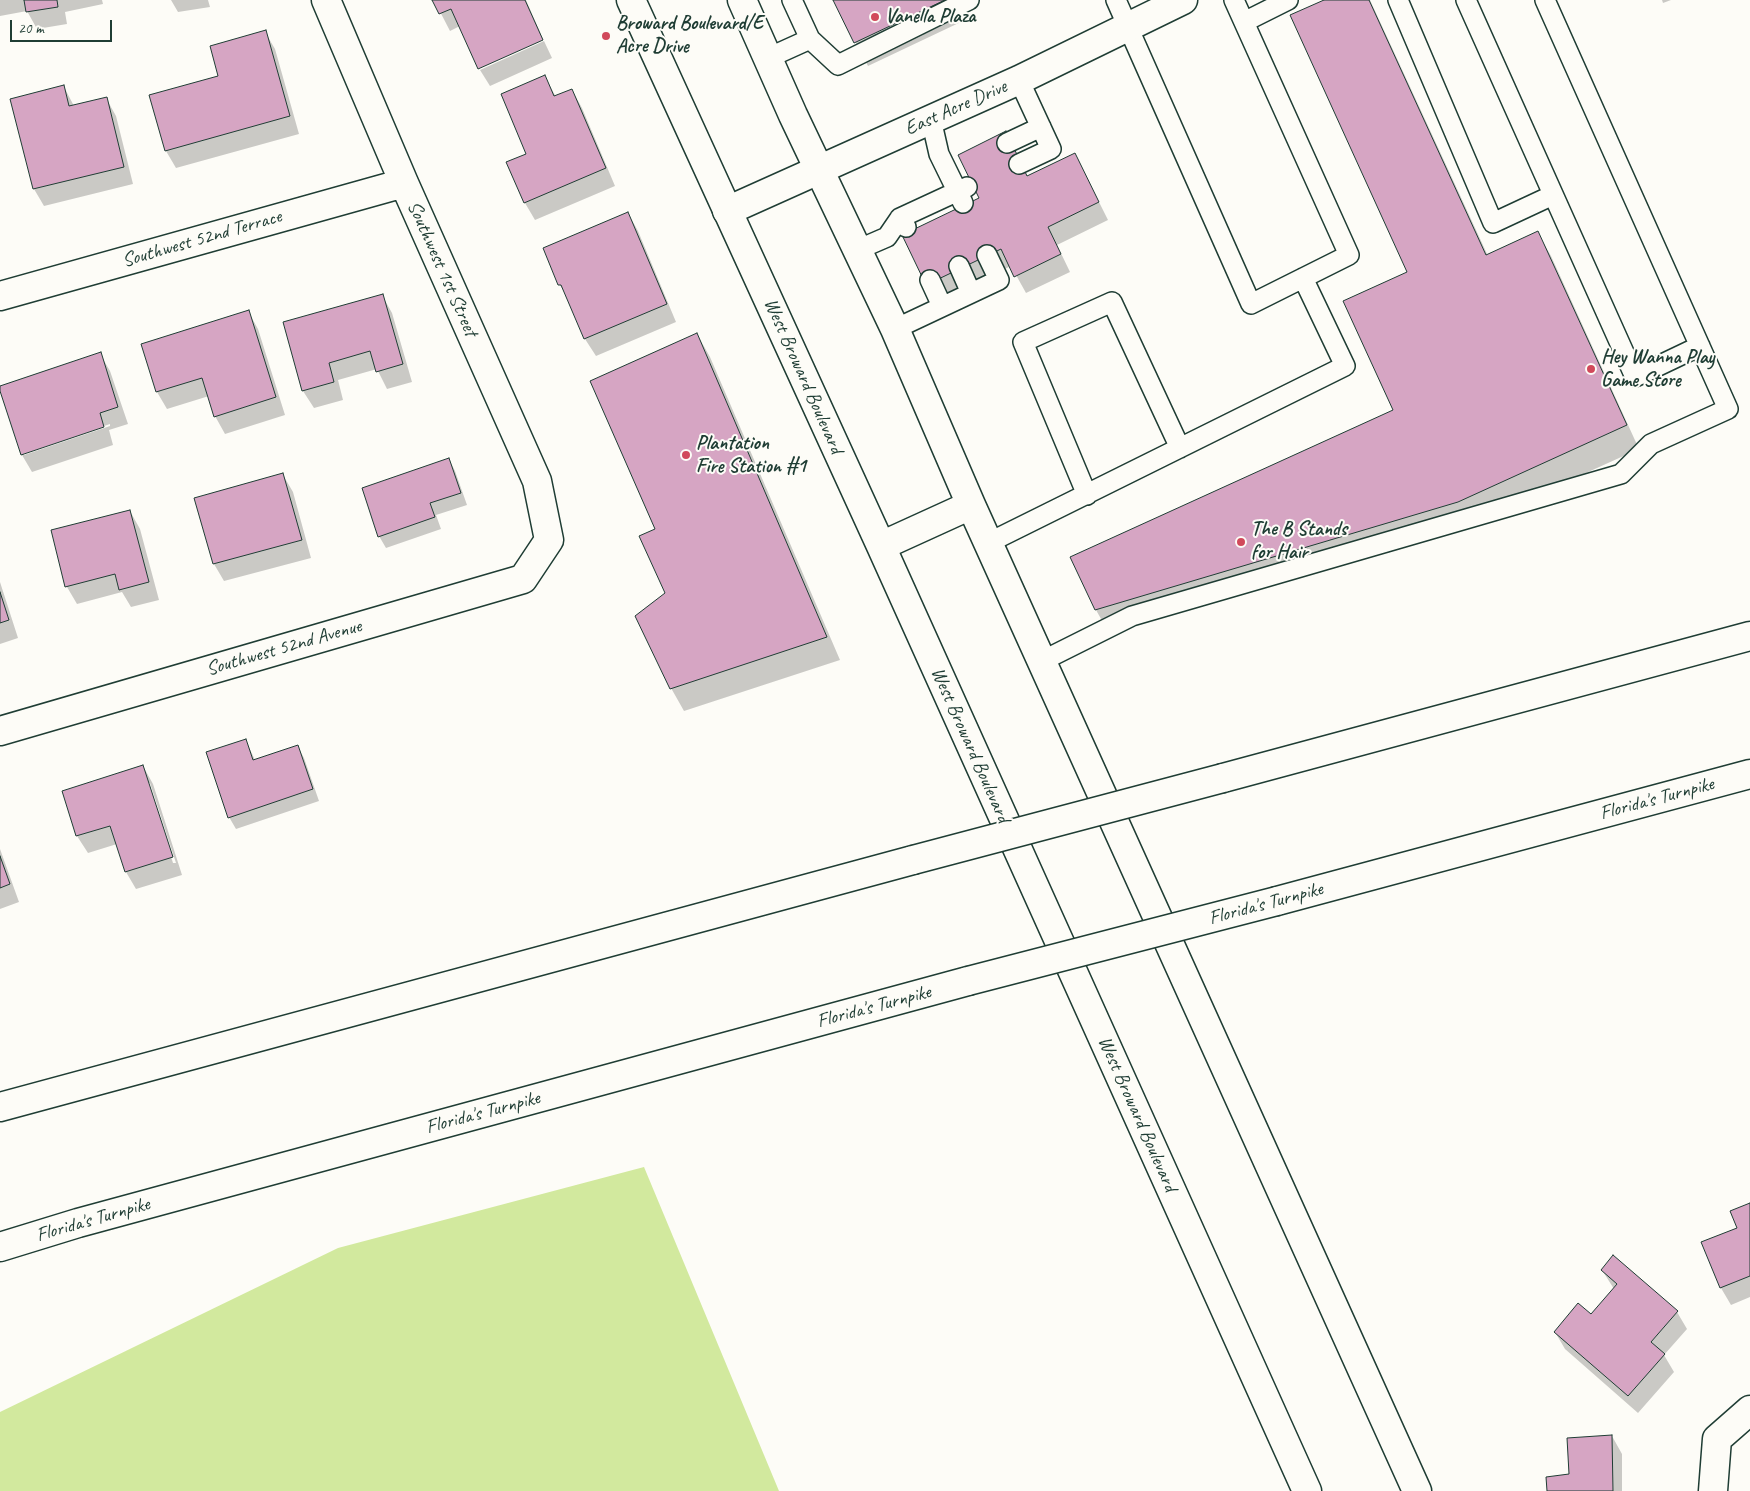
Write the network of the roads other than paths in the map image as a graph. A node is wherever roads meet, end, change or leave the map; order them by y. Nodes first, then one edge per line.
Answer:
1 (326, 0) edge
2 (631, 0) edge
3 (742, 0) edge
4 (792, 0) edge
5 (1116, 0) edge
6 (1183, 0) edge
7 (1234, 0) edge
8 (1288, 0) edge
9 (1398, 0) edge
10 (1466, 0) edge
11 (1545, 0) edge
12 (963, 3) edge
13 (1244, 22) junction
14 (1128, 26) junction
15 (810, 39) junction
16 (768, 58) junction
17 (1019, 80) junction
18 (931, 119) junction
19 (1041, 127) junction
20 (1007, 143) dead end
21 (1019, 164) dead end
22 (820, 170) junction
23 (404, 183) junction
24 (1553, 195) junction
25 (727, 212) junction
26 (857, 250) junction
27 (987, 254) dead end
28 (959, 266) dead end
29 (1303, 278) junction
30 (930, 280) dead end
31 (972, 293) junction
32 (0, 296) edge
33 (942, 306) junction
34 (895, 329) junction
35 (1700, 346) junction
36 (1180, 448) junction
37 (1087, 495) junction
38 (971, 505) junction
39 (549, 540) joint
40 (988, 543) junction
41 (881, 546) junction
42 (1750, 636) edge
43 (1042, 661) junction
44 (0, 731) edge
45 (1750, 774) edge
46 (0, 1107) edge
47 (0, 1247) edge
48 (1750, 1410) edge
49 (1307, 1491) edge
50 (1417, 1491) edge
51 (1713, 1491) edge

1 - 23 main road, Southwest 1st Street
2 - 25 main road, West Broward Boulevard
3 - 16 main road
4 - 15 lane
5 - 14 lane
6 - 14 main road, East Acre Drive
7 - 13 lane
8 - 13 lane
9 - 24 lane
10 - 24 lane
11 - 35 lane
12 - 15 lane
13 - 29 lane
14 - 17 main road, East Acre Drive
14 - 29 lane
15 - 16 lane
16 - 22 main road
17 - 18 main road, East Acre Drive
17 - 19 lane
18 - 22 main road, East Acre Drive
18 - 26 lane
19 - 20 lane
19 - 21 lane
22 - 25 main road, East Acre Drive
22 - 26 main road
23 - 32 main road, Southwest 52nd Terrace
23 - 39 main road, Southwest 1st Street
24 - 35 lane
25 - 41 main road, West Broward Boulevard
26 - 34 main road
27 - 31 lane
28 - 31 lane
29 - 36 lane
30 - 33 lane
31 - 33 lane
33 - 34 lane
34 - 38 main road
35 - 43 lane
36 - 37 lane
36 - 37 lane
37 - 40 lane
38 - 40 main road
38 - 41 main road
39 - 44 main road, Southwest 52nd Avenue
40 - 43 main road
41 - 49 main road, West Broward Boulevard
42 - 46 main road, bridge
43 - 50 main road
45 - 47 main road, Florida's Turnpike, bridge
48 - 51 main road

